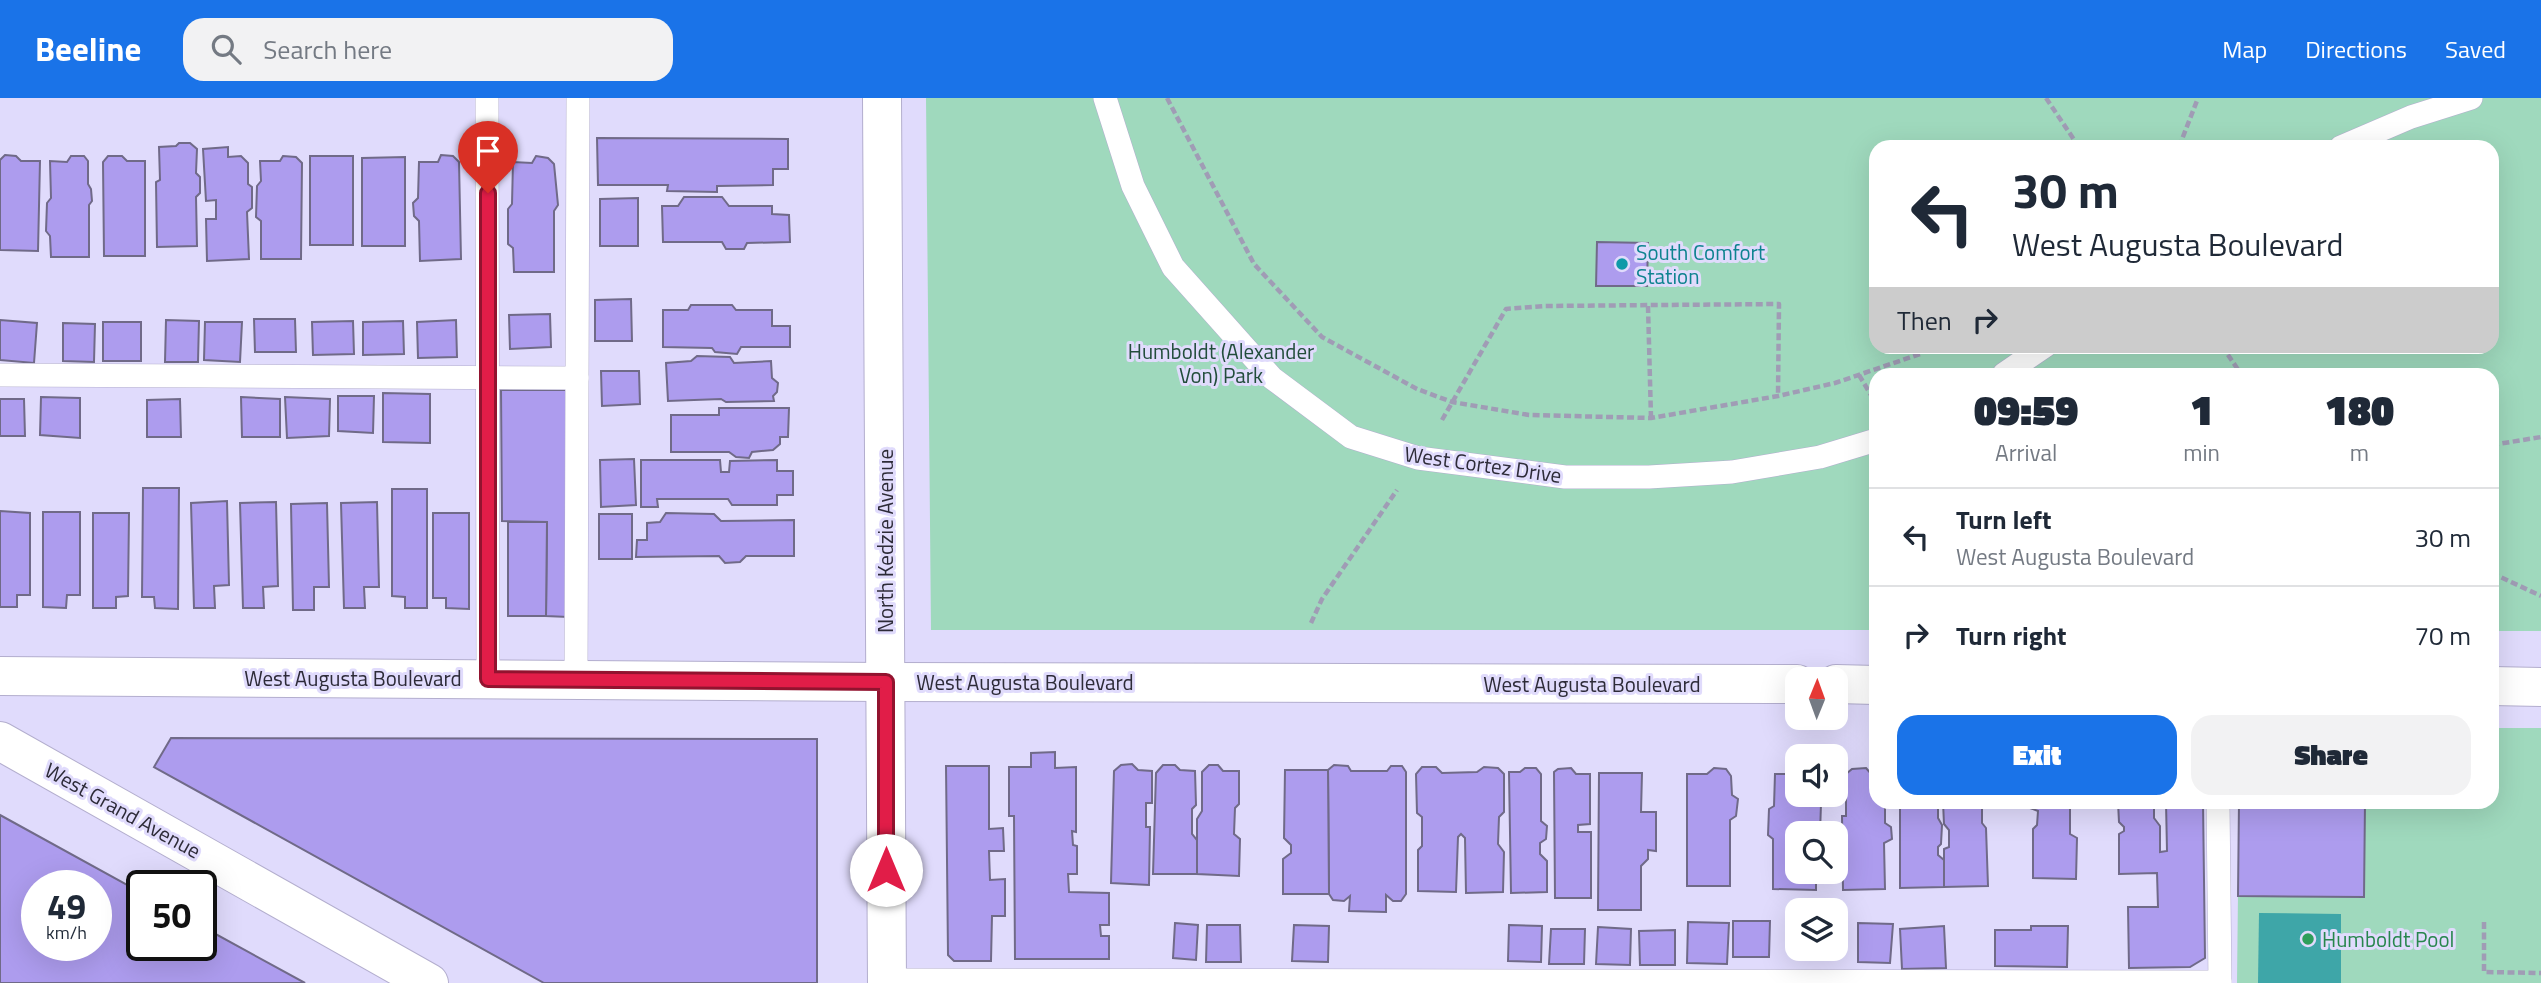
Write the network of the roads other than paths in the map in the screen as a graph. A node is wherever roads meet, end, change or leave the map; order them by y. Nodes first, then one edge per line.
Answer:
1 (487, 98) edge
2 (578, 98) edge
3 (882, 98) edge
4 (1105, 98) edge
5 (2471, 98) edge
6 (2357, 140) edge
7 (2033, 354) edge
8 (2013, 368) edge
9 (0, 375) edge
10 (488, 377) junction
11 (577, 378) junction
12 (1869, 442) edge
13 (0, 676) edge
14 (488, 679) junction
15 (576, 679) junction
16 (886, 682) junction
17 (1785, 684) edge
18 (1848, 684) edge
19 (1869, 685) edge
20 (2499, 687) edge
21 (2541, 687) edge
22 (0, 741) edge
23 (2218, 809) edge
24 (887, 982) edge
25 (429, 983) edge
26 (2220, 983) edge

1 - 10 lane
2 - 11 lane
3 - 16 street, North Kedzie Avenue
4 - 12 lane, West Cortez Drive
5 - 6 lane
7 - 8 lane
9 - 10 lane
10 - 11 lane
10 - 14 lane
11 - 15 lane
13 - 14 street, West Augusta Boulevard
14 - 15 street, West Augusta Boulevard
15 - 16 street, West Augusta Boulevard
16 - 17 street, West Augusta Boulevard
16 - 24 street, North Kedzie Avenue
18 - 19 street
20 - 21 street
22 - 25 street, West Grand Avenue
23 - 26 lane
24 - 26 lane

